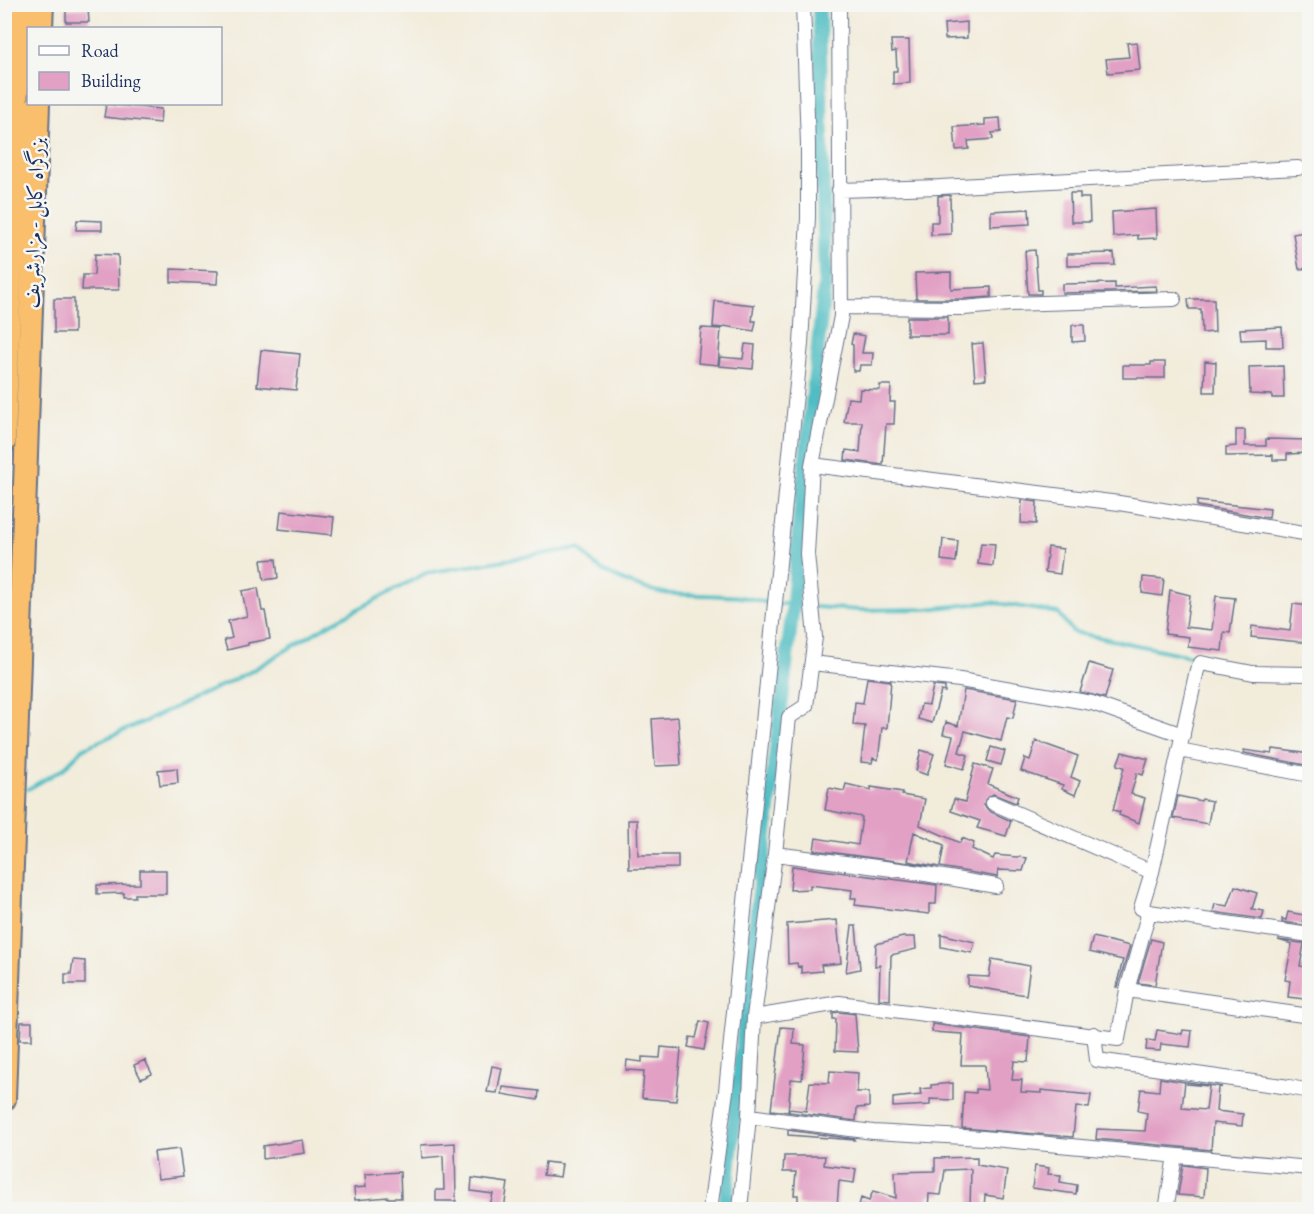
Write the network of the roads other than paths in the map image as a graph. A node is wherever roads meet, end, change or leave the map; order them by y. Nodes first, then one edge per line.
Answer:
1 (20, 4) edge
2 (42, 4) edge
3 (803, 4) edge
4 (839, 4) edge
5 (41, 27) edge
6 (38, 105) edge
7 (1298, 168) dead end
8 (839, 190) junction
9 (1174, 299) dead end
10 (841, 307) junction
11 (4, 442) edge
12 (812, 465) junction
13 (1310, 534) edge
14 (812, 663) junction
15 (1310, 674) edge
16 (1183, 735) junction
17 (1179, 750) junction
18 (1310, 775) edge
19 (11, 803) edge
20 (993, 803) dead end
21 (775, 854) junction
22 (1152, 872) junction
23 (996, 886) dead end
24 (1149, 912) junction
25 (1310, 935) edge
26 (1127, 990) junction
27 (1310, 1016) edge
28 (754, 1017) junction
29 (1094, 1034) junction
30 (1310, 1091) edge
31 (4, 1099) edge
32 (749, 1116) junction
33 (1175, 1156) junction
34 (1310, 1168) edge
35 (710, 1209) edge
36 (740, 1209) edge
37 (1166, 1209) edge

1 - 11 highway, بزرگراه کابل - مزارشریف
2 - 5 highway
3 - 35 street
4 - 8 street
6 - 19 highway, بزرگراه کابل - مزارشریف
7 - 8 street
8 - 10 street
9 - 10 street
10 - 12 street
12 - 13 street
12 - 14 street
14 - 16 street
14 - 21 street
15 - 16 street
16 - 17 street
17 - 18 street
17 - 22 street
19 - 31 highway, بزرگراه کابل - مزارشریف
20 - 22 street
21 - 23 street
21 - 28 street
22 - 24 street
24 - 25 street
24 - 26 street
26 - 27 street
26 - 29 street
28 - 29 street
28 - 32 street
29 - 30 street
32 - 33 street
32 - 36 street
33 - 34 street
33 - 37 street

